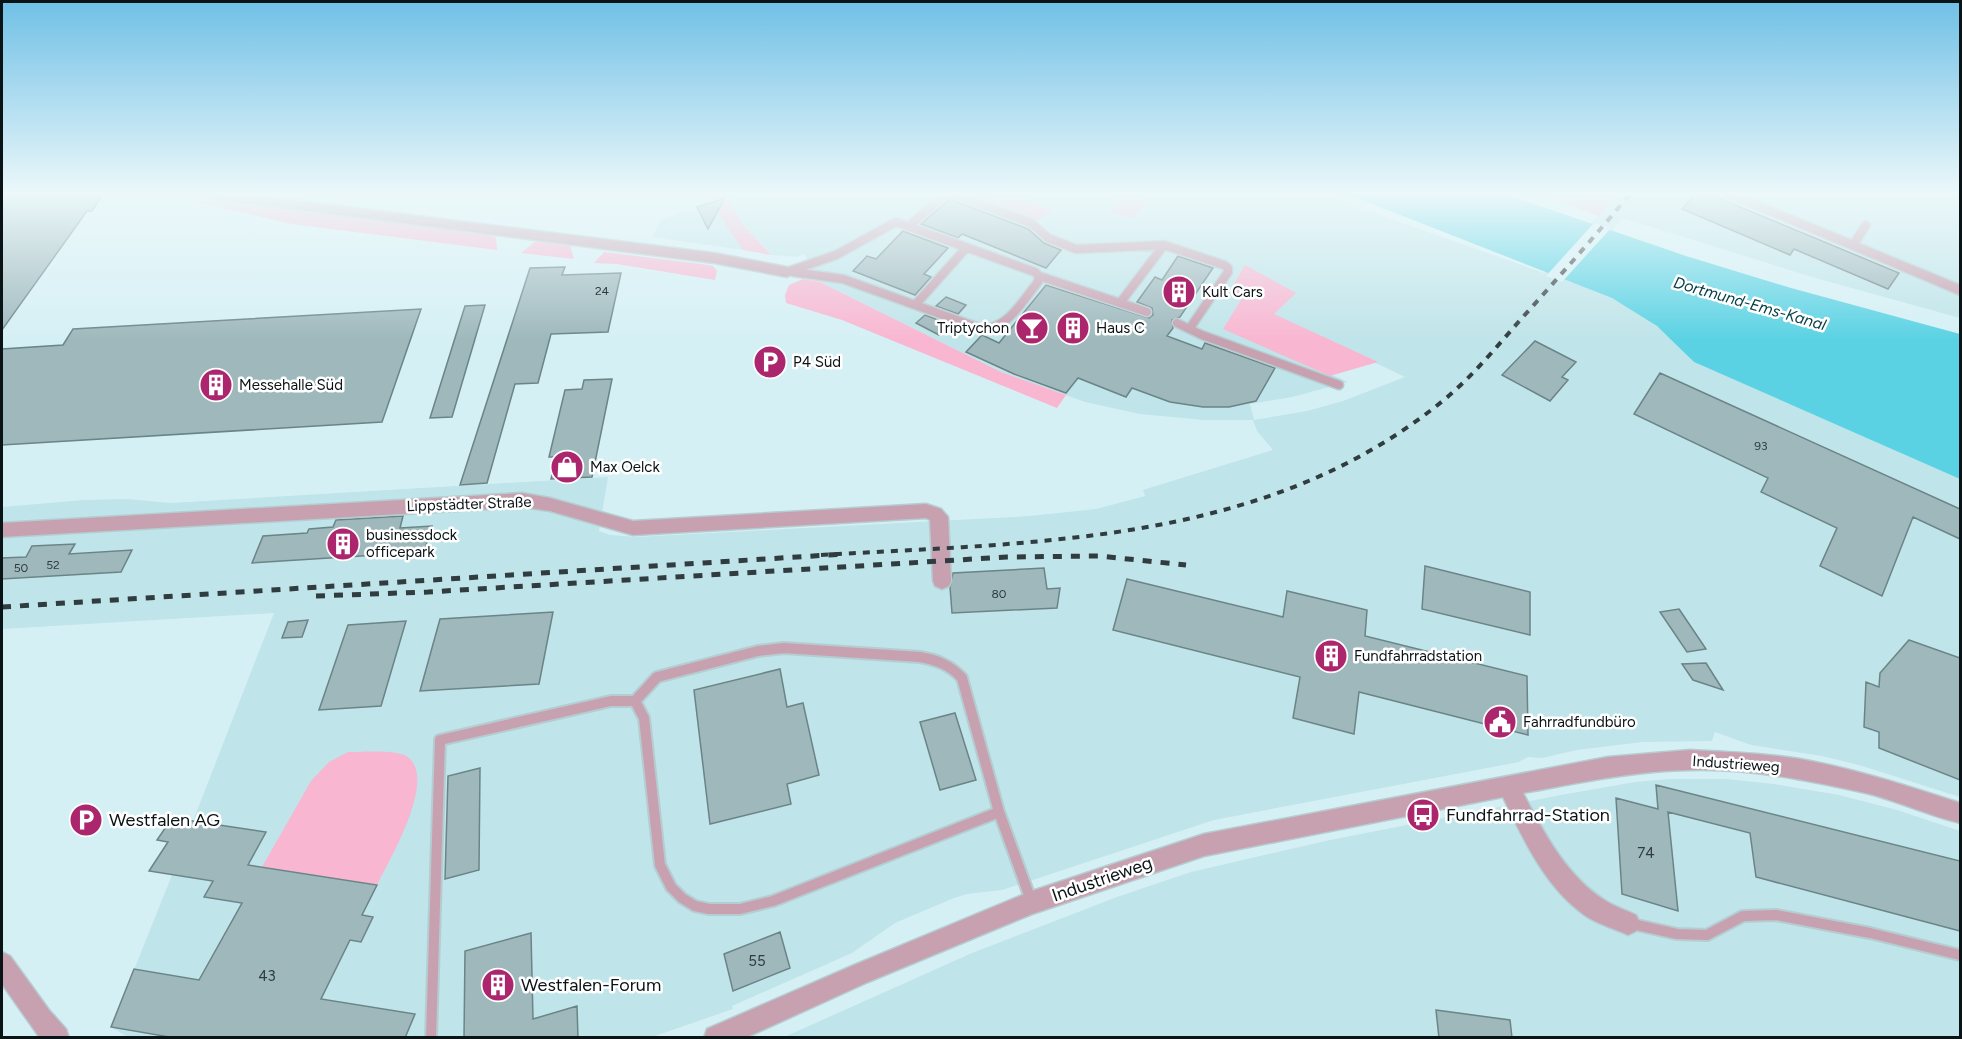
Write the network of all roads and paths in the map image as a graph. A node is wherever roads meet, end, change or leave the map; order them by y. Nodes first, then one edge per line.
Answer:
1 (591, 242) edge
2 (858, 242) edge
3 (952, 242) edge
4 (1059, 242) edge
5 (1847, 242) edge
6 (1164, 245) junction
7 (1853, 245) joint
8 (966, 248) junction
9 (787, 272) junction
10 (1039, 276) junction
11 (1960, 290) edge
12 (1120, 303) junction
13 (916, 304) junction
14 (1147, 312) dead end
15 (1177, 323) dead end
16 (1190, 328) junction
17 (1339, 386) dead end
18 (2, 530) edge
19 (942, 581) dead end
20 (635, 701) junction
21 (1508, 786) junction
22 (999, 813) junction
23 (1960, 813) edge
24 (1032, 903) junction
25 (1628, 923) joint
26 (1960, 956) edge
27 (2, 964) edge
28 (57, 1038) edge
29 (431, 1038) edge
30 (716, 1038) edge

1 - 9 street
2 - 9 lane
3 - 8 lane
4 - 6 lane
5 - 7 street
6 - 12 lane
6 - 16 lane
7 - 11 street
8 - 10 lane
8 - 13 lane
9 - 13 lane
10 - 12 lane
10 - 13 lane
12 - 14 lane
15 - 16 lane
16 - 17 lane
18 - 19 street, Lippstädter Straße
20 - 22 lane
20 - 22 lane
20 - 29 lane
21 - 23 street, Industrieweg
21 - 24 street, Industrieweg
21 - 25 street
22 - 24 lane
24 - 30 street, Industrieweg
25 - 26 lane
27 - 28 street

